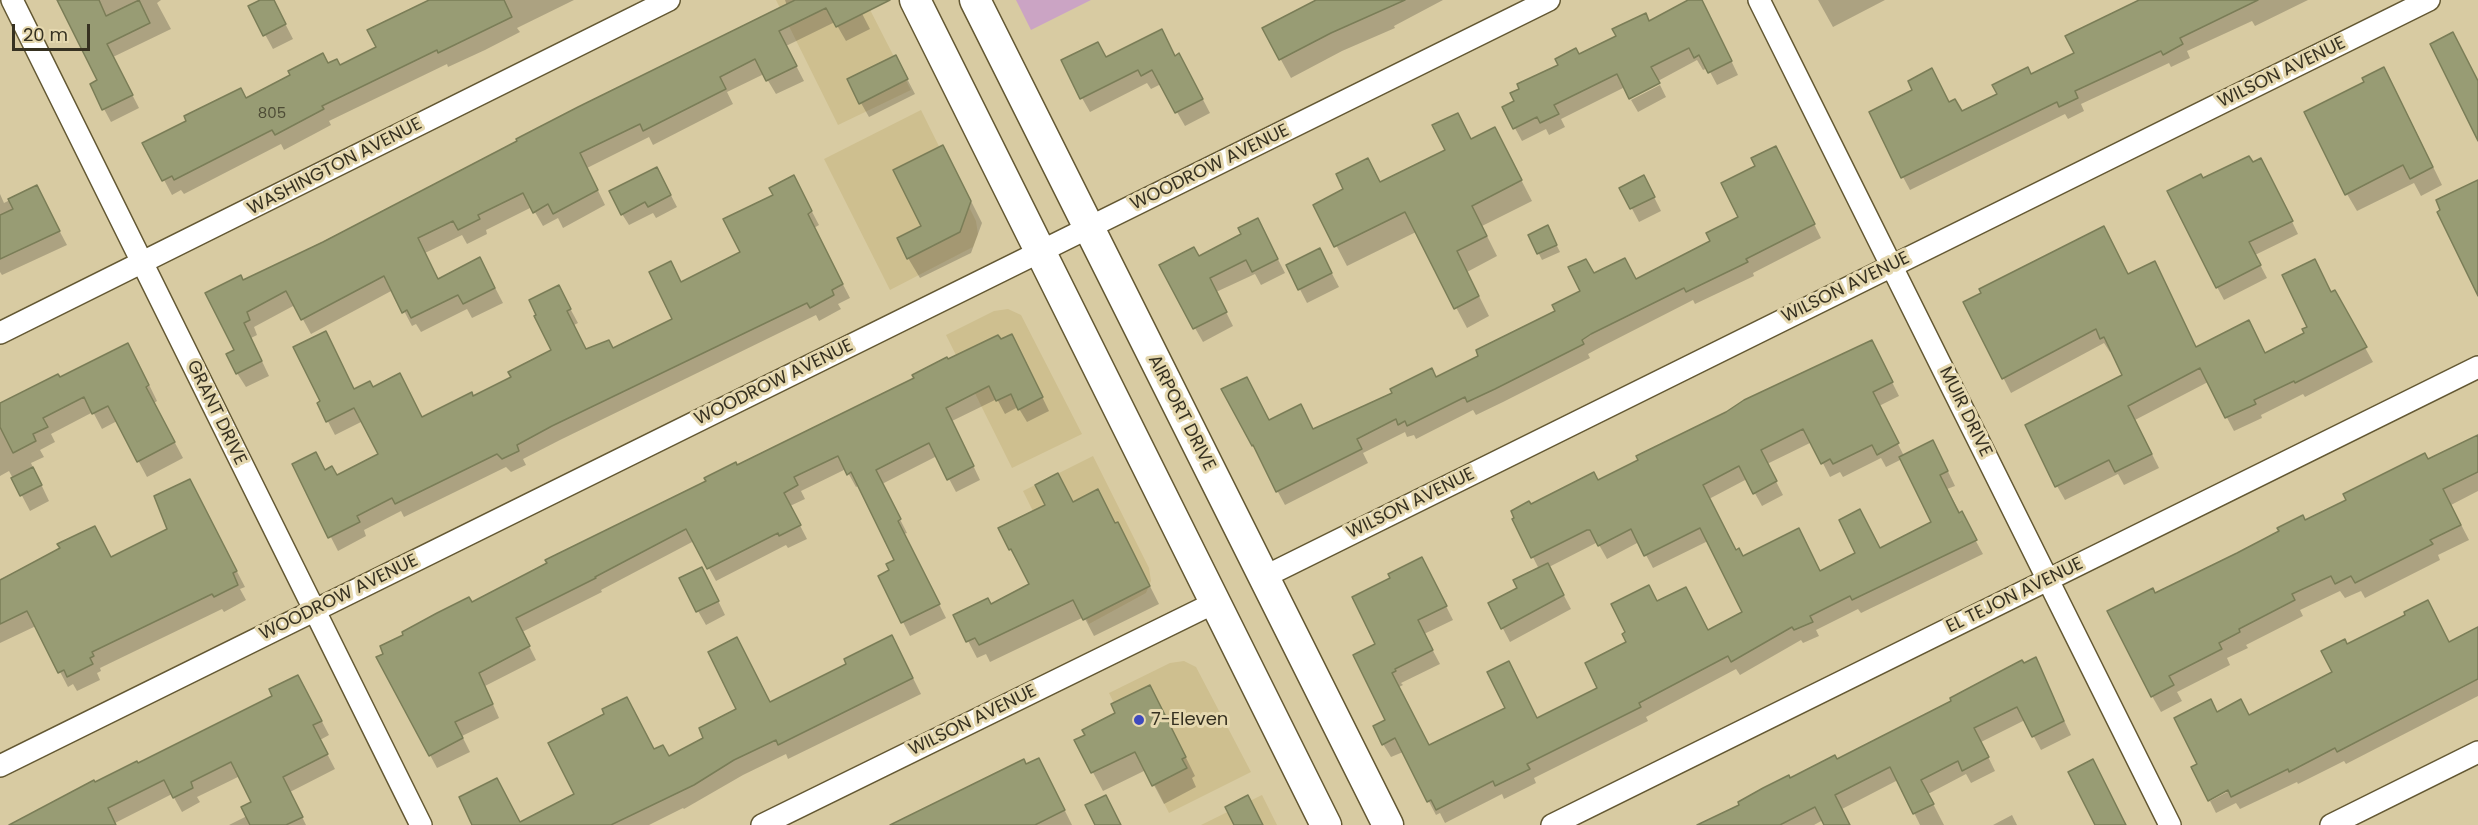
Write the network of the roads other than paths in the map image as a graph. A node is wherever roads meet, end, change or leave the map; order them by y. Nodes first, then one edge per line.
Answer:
1 (12, 0) edge
2 (669, 0) edge
3 (915, 0) edge
4 (975, 0) edge
5 (1549, 0) edge
6 (1759, 0) edge
7 (2429, 0) edge
8 (1089, 228) junction
9 (1040, 252) junction
10 (142, 263) junction
11 (1892, 265) junction
12 (0, 333) edge
13 (2478, 367) edge
14 (1264, 577) junction
15 (2048, 579) junction
16 (1216, 602) junction
17 (314, 610) junction
18 (2478, 752) edge
19 (0, 766) edge
20 (421, 825) edge
21 (762, 825) edge
22 (1326, 825) edge
23 (1388, 825) edge
24 (1552, 825) edge
25 (2170, 825) edge
26 (2331, 825) edge

1 - 10 street, GRANT DRIVE
2 - 10 street, WASHINGTON AVENUE
3 - 9 main road
4 - 8 main road, AIRPORT DRIVE
5 - 8 street, WOODROW AVENUE
6 - 11 street, MUIR DRIVE
7 - 11 street, WILSON AVENUE
8 - 9 street, WOODROW AVENUE
8 - 14 main road, AIRPORT DRIVE
9 - 16 main road
9 - 17 street, WOODROW AVENUE
10 - 12 street, WASHINGTON AVENUE
10 - 17 street, GRANT DRIVE
11 - 14 street, WILSON AVENUE
11 - 15 street, MUIR DRIVE
13 - 15 street, EL TEJON AVENUE
14 - 23 main road, AIRPORT DRIVE
15 - 24 street, EL TEJON AVENUE
15 - 25 street, MUIR DRIVE
16 - 21 street, WILSON AVENUE
16 - 22 main road
17 - 19 street, WOODROW AVENUE
17 - 20 street, GRANT DRIVE
18 - 26 street

